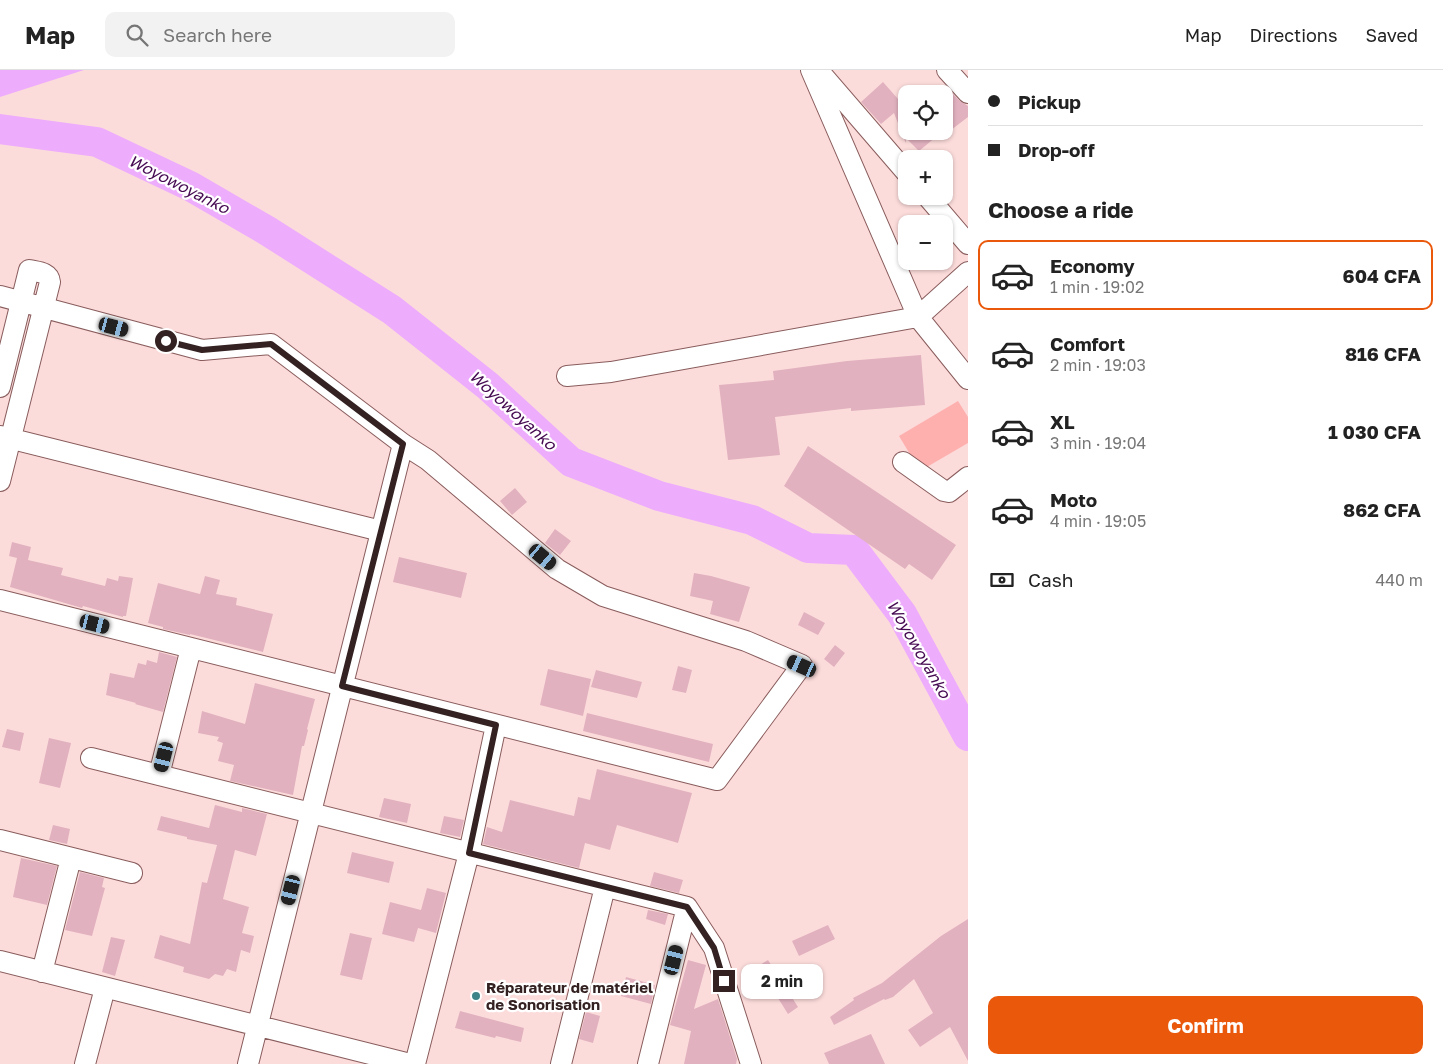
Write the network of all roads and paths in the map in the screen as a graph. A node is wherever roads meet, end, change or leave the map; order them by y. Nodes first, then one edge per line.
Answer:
1 (810, 70) edge
2 (818, 70) edge
3 (947, 70) edge
4 (968, 93) edge
5 (898, 163) edge
6 (935, 205) edge
7 (968, 244) edge
8 (968, 272) edge
9 (0, 296) edge
10 (22, 301) junction
11 (43, 308) junction
12 (918, 317) junction
13 (567, 376) dead end
14 (968, 379) edge
15 (0, 387) edge
16 (5, 437) edge
17 (403, 444) junction
18 (903, 462) dead end
19 (968, 477) edge
20 (0, 481) edge
21 (381, 531) junction
22 (0, 600) edge
23 (191, 648) junction
24 (342, 686) junction
25 (496, 725) junction
26 (91, 758) dead end
27 (159, 775) junction
28 (310, 813) junction
29 (0, 840) edge
30 (469, 853) junction
31 (72, 858) junction
32 (132, 873) dead end
33 (605, 887) junction
34 (687, 907) junction
35 (0, 961) edge
36 (42, 972) junction
37 (105, 988) junction
38 (257, 1026) junction
39 (86, 1064) edge
40 (248, 1064) edge
41 (410, 1064) edge
42 (415, 1064) edge
43 (561, 1064) edge
44 (648, 1064) edge
45 (751, 1064) edge

1 - 12 street
2 - 5 street
3 - 4 street
6 - 7 street
8 - 12 street
9 - 10 street
10 - 11 street
10 - 11 street
10 - 15 street
11 - 16 street
11 - 17 street
12 - 13 street
12 - 14 street
16 - 20 street
16 - 21 street
17 - 21 street
17 - 25 street
18 - 19 street
21 - 24 street
22 - 23 street
23 - 24 street
23 - 27 street
24 - 25 street
24 - 28 street
25 - 30 street
26 - 27 street
27 - 28 street
28 - 30 street
28 - 38 street
29 - 31 street
30 - 33 street
30 - 42 street
31 - 32 street
31 - 36 street
33 - 34 street
33 - 43 street
34 - 44 street
34 - 45 street
35 - 36 street
36 - 37 street
37 - 38 street
37 - 39 street
38 - 40 street
38 - 41 street

